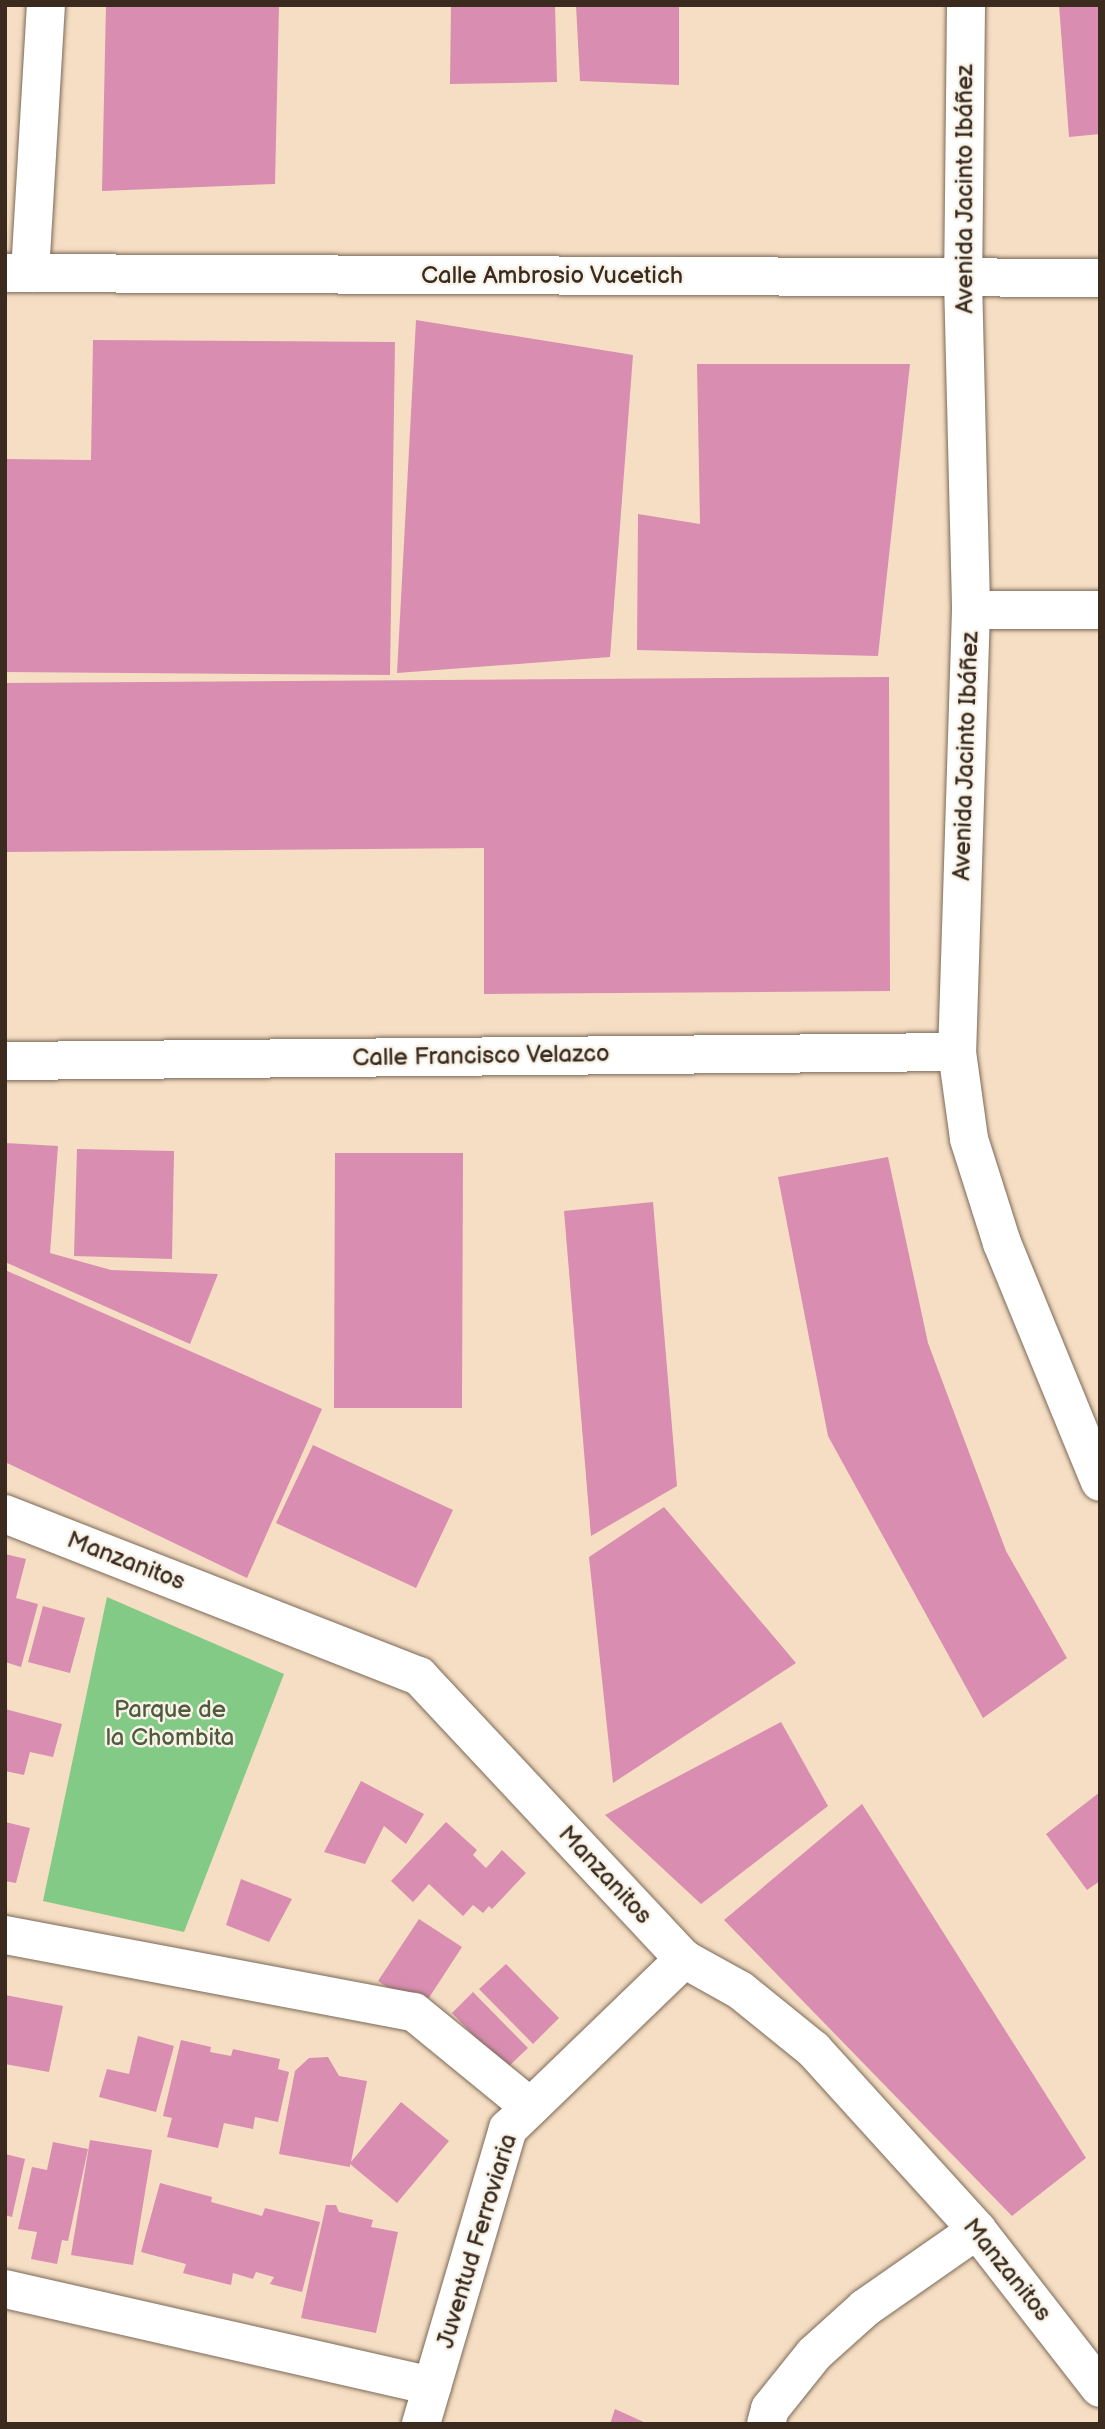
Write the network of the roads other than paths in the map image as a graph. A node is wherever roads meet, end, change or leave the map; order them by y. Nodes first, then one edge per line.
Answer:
1 (46, 5) edge
2 (966, 5) edge
3 (18, 273) edge
4 (1100, 278) edge
5 (963, 279) junction
6 (971, 610) junction
7 (1100, 610) edge
8 (957, 1052) junction
9 (5, 1061) edge
10 (1100, 1482) edge
11 (5, 1514) edge
12 (5, 1935) edge
13 (684, 1959) junction
14 (530, 2107) junction
15 (977, 2230) junction
16 (5, 2289) edge
17 (432, 2386) junction
18 (1100, 2388) edge
19 (421, 2424) edge
20 (766, 2424) edge

1 - 3 street
2 - 5 street, Avenida Jacinto Ibáñez
3 - 5 street, Calle Ambrosio Vucetich
4 - 5 street, Calle Ambrosio Vucetich
5 - 6 street, Avenida Jacinto Ibáñez
6 - 7 street
6 - 8 street, Avenida Jacinto Ibáñez
8 - 9 street, Calle Francisco Velazco
8 - 10 street, Avenida Jacinto Ibáñez
11 - 13 street, Manzanitos
12 - 14 street
13 - 14 street, Juventud Ferroviaria
13 - 15 street, Manzanitos
14 - 17 street, Juventud Ferroviaria
15 - 18 street, Manzanitos
15 - 20 street
16 - 17 street
17 - 19 street, Juventud Ferroviaria

